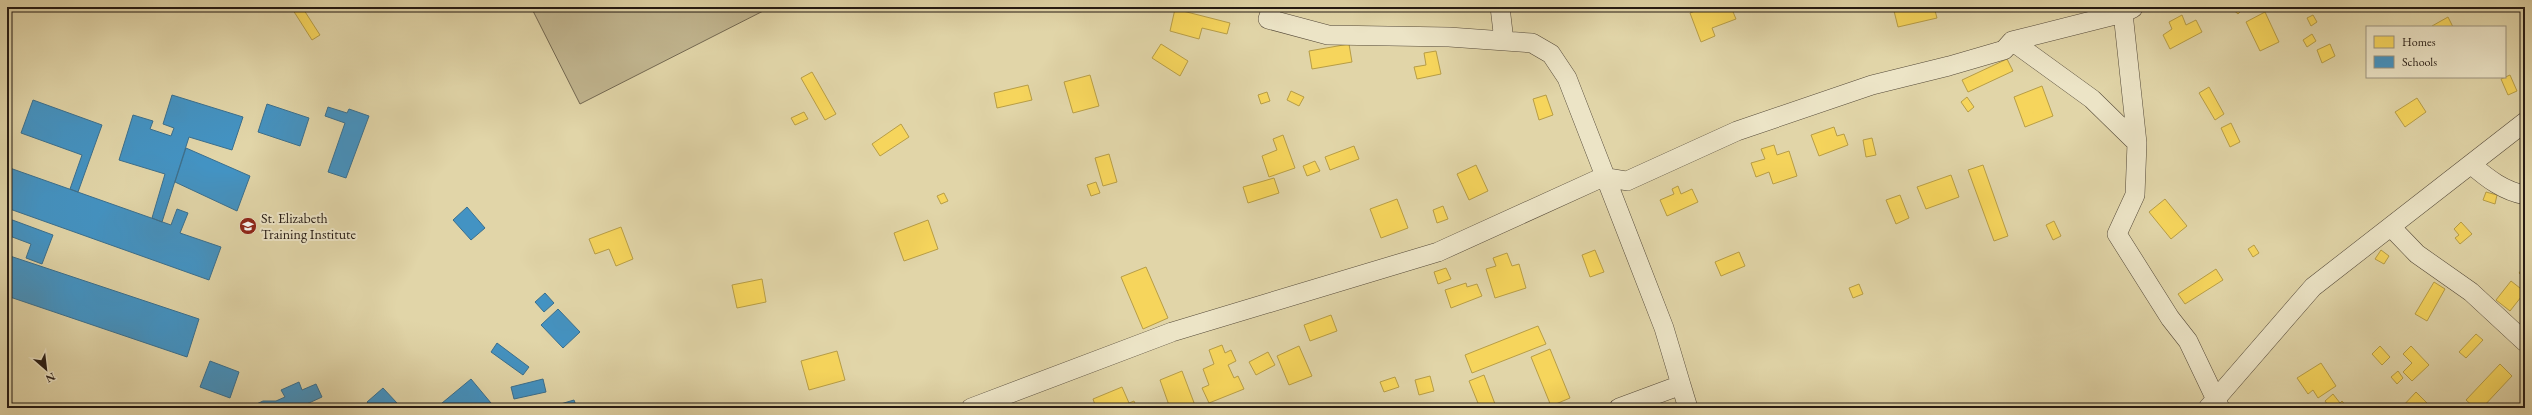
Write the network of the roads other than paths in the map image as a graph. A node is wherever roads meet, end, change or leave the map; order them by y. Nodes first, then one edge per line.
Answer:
1 (1272, 7) edge
2 (1500, 7) edge
3 (2129, 10) edge
4 (2012, 40) junction
5 (1504, 41) junction
6 (2525, 122) edge
7 (2137, 143) junction
8 (2472, 165) junction
9 (1603, 177) junction
10 (2525, 195) edge
11 (2391, 227) junction
12 (2525, 342) edge
13 (1681, 385) junction
14 (2214, 405) edge
15 (971, 408) edge
16 (1619, 408) edge
17 (1688, 408) edge

1 - 5 street
2 - 5 street
3 - 4 street
3 - 7 street
4 - 7 street
4 - 9 street
5 - 9 street
6 - 8 street
7 - 14 street
8 - 10 street
8 - 11 street
9 - 13 street
9 - 15 street
11 - 12 street
11 - 14 street
13 - 16 street
13 - 17 street

